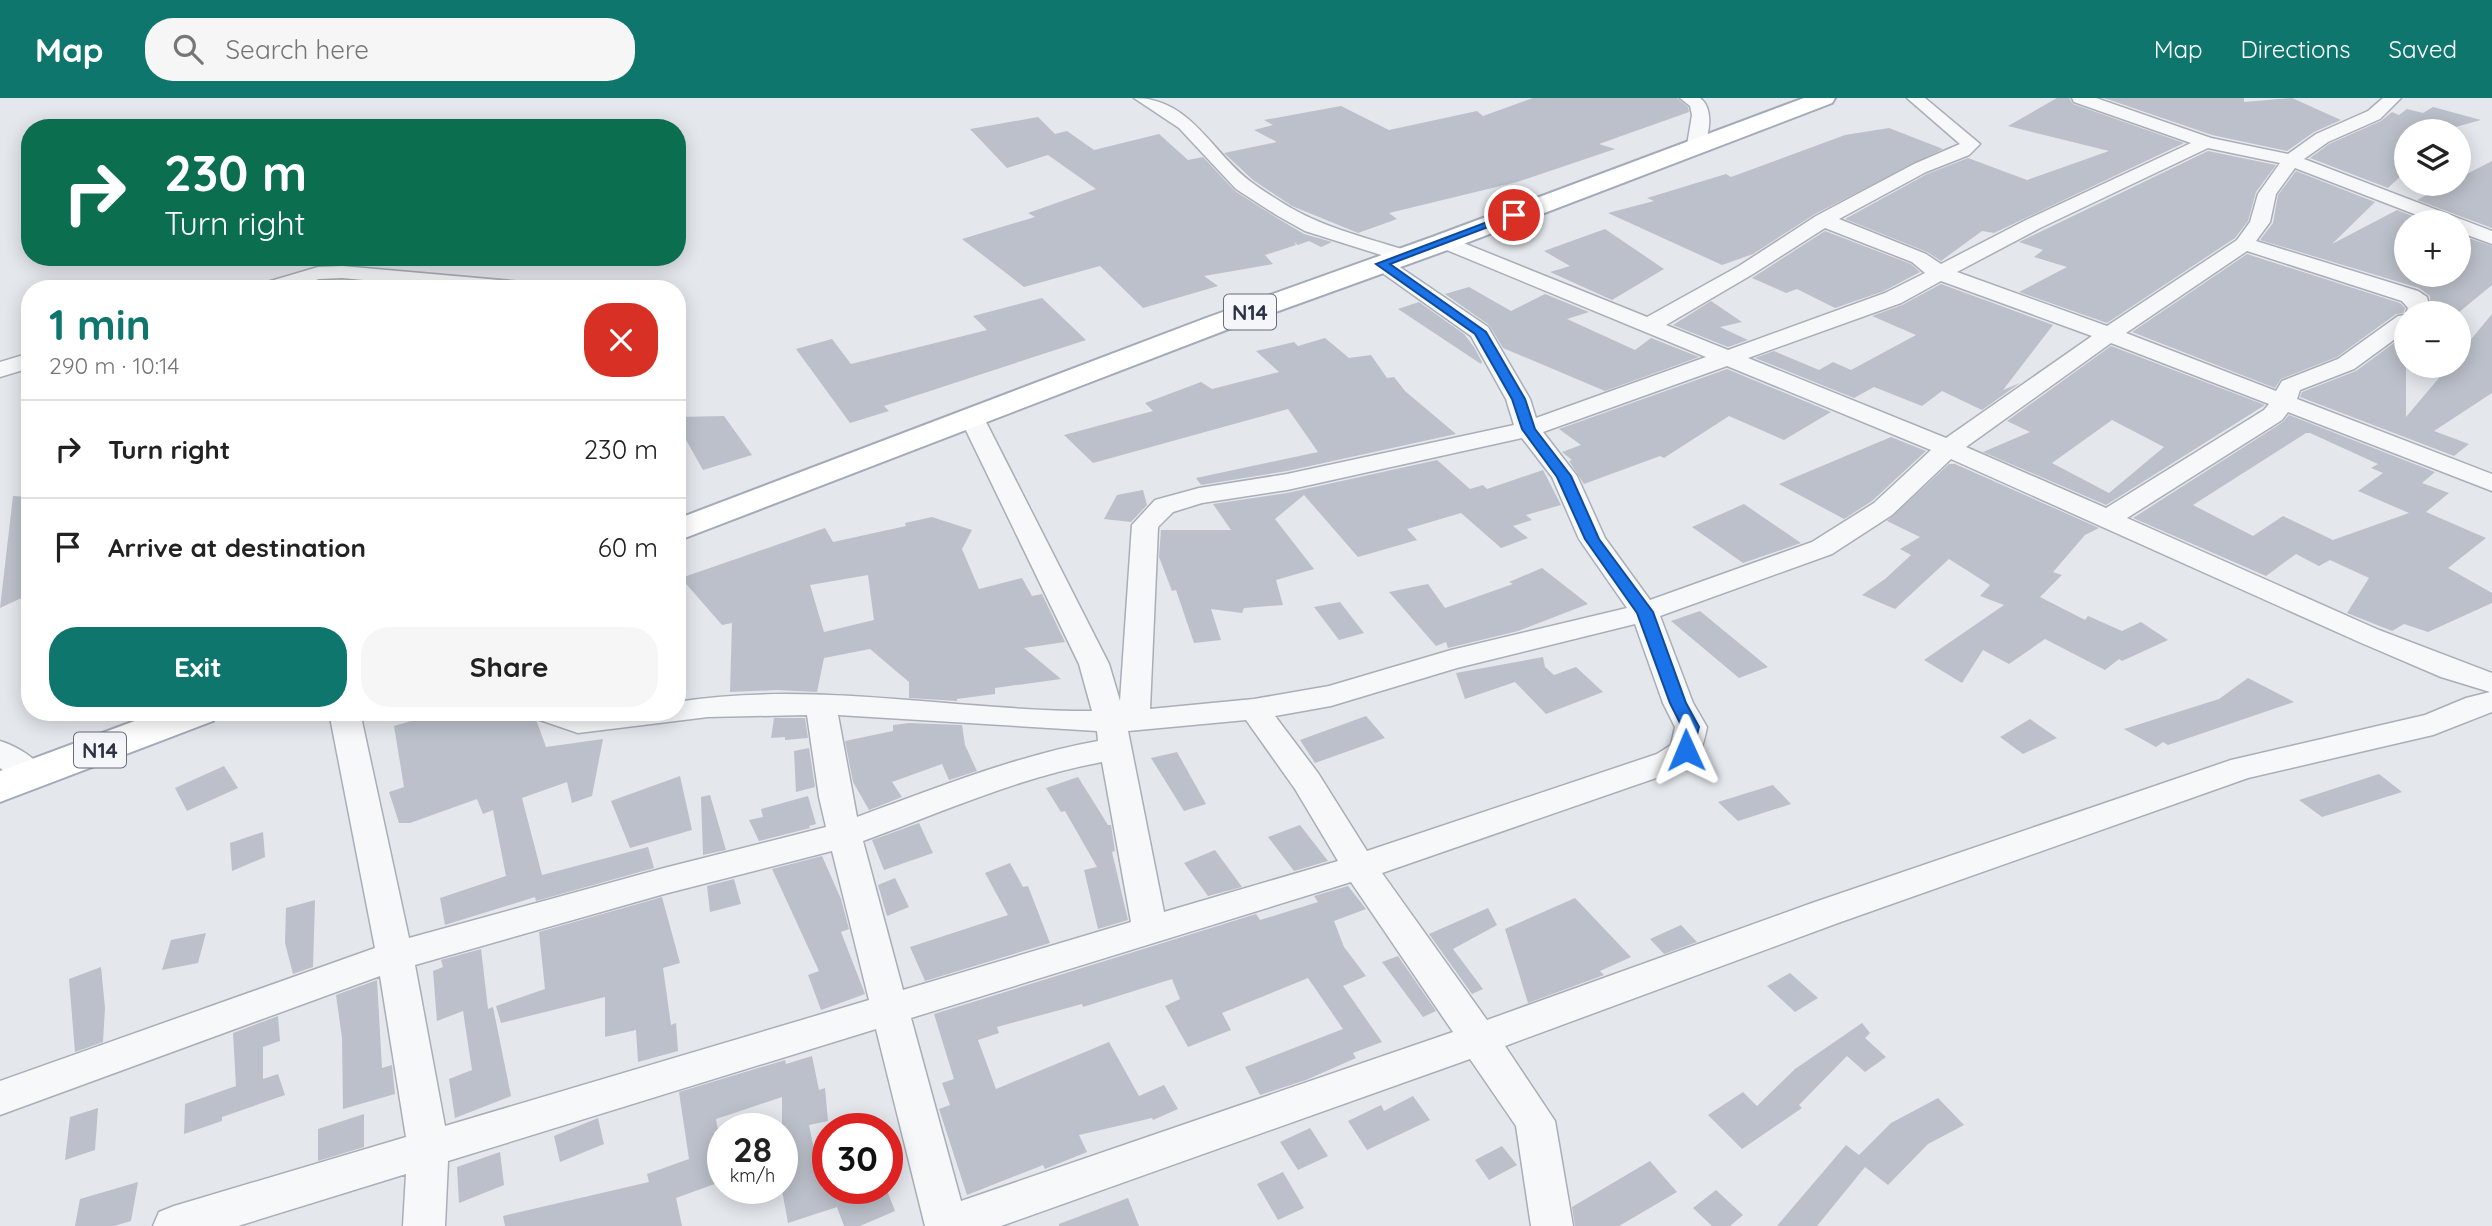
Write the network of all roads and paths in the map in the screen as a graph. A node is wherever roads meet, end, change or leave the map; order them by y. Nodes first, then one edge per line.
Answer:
1 (1142, 98) edge
2 (1688, 98) edge
3 (1824, 98) edge
4 (1915, 98) edge
5 (2080, 98) edge
6 (2393, 98) edge
7 (2206, 142) junction
8 (1696, 145) junction
9 (2291, 160) junction
10 (2421, 210) edge
11 (1823, 220) junction
12 (2471, 230) edge
13 (2492, 238) edge
14 (1444, 242) junction
15 (2244, 244) junction
16 (1393, 260) junction
17 (1939, 273) junction
18 (296, 280) edge
19 (432, 280) edge
20 (2418, 301) edge
21 (1648, 325) junction
22 (2394, 330) edge
23 (2109, 334) junction
24 (1723, 358) junction
25 (21, 363) edge
26 (0, 370) edge
27 (2284, 401) junction
28 (972, 418) junction
29 (1528, 429) junction
30 (1948, 448) junction
31 (2492, 483) edge
32 (2107, 519) junction
33 (686, 528) edge
34 (1645, 612) junction
35 (2492, 683) edge
36 (2492, 702) edge
37 (821, 704) junction
38 (1254, 709) junction
39 (686, 711) edge
40 (170, 721) edge
41 (346, 721) edge
42 (573, 721) edge
43 (596, 721) edge
44 (1119, 730) junction
45 (11, 771) edge
46 (845, 835) junction
47 (1359, 867) junction
48 (1150, 929) junction
49 (395, 956) junction
50 (891, 1007) junction
51 (1480, 1039) junction
52 (0, 1098) edge
53 (428, 1147) junction
54 (174, 1226) edge
55 (424, 1226) edge
56 (946, 1226) edge
57 (1552, 1226) edge

1 - 16 street
2 - 8 street
3 - 8 main road, N14
4 - 11 street
5 - 7 street
6 - 9 street
7 - 9 street
7 - 17 street
8 - 14 main road, N14
9 - 10 street
9 - 15 street
11 - 17 street
11 - 21 street
12 - 13 street
14 - 16 main road, N14
14 - 21 street
15 - 20 street
15 - 23 street
16 - 28 main road, N14
16 - 29 street
17 - 23 street
17 - 24 street
18 - 19 street
21 - 24 street
22 - 27 street
23 - 27 street
23 - 30 street
24 - 29 street
24 - 30 street
25 - 26 street
27 - 31 street
27 - 32 street
28 - 33 main road, N14
28 - 44 street
29 - 34 street
29 - 44 street
30 - 32 street
30 - 34 street
32 - 35 street
34 - 38 street
34 - 47 street
36 - 51 street
37 - 39 street
37 - 44 street
37 - 46 street
38 - 44 street
38 - 47 street
40 - 45 main road, N14
41 - 49 street
42 - 43 street
44 - 46 street
44 - 48 street
46 - 49 street
46 - 50 street
47 - 48 street
47 - 51 street
48 - 50 street
49 - 52 street
49 - 53 street
50 - 53 street
50 - 56 street
51 - 56 street
51 - 57 street
53 - 54 street
53 - 55 street

